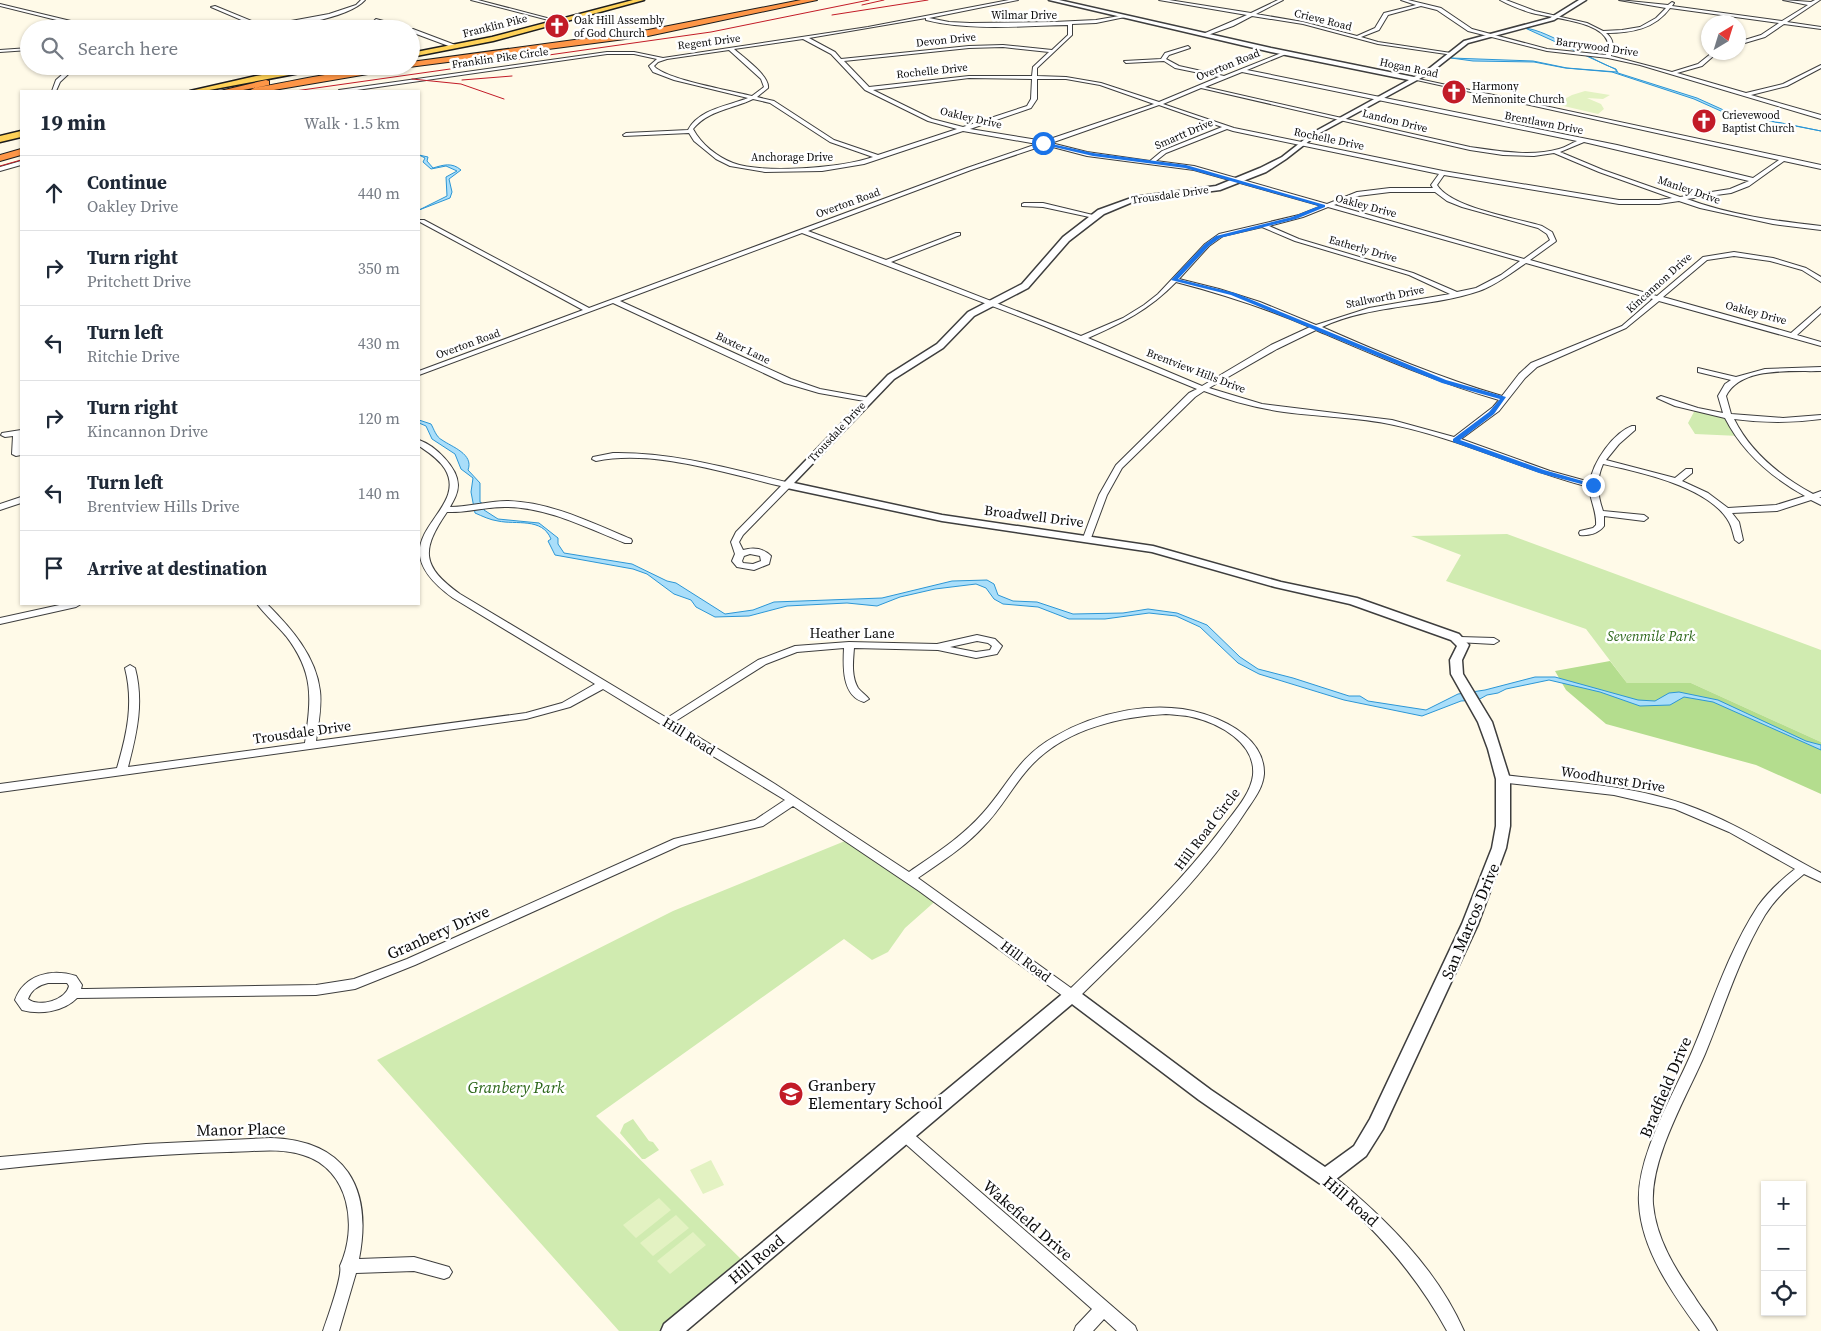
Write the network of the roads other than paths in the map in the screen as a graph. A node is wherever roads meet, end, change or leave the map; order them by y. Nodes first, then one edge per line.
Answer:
1 (363, 0) edge
2 (473, 0) edge
3 (641, 0) edge
4 (792, 0) edge
5 (813, 0) edge
6 (1016, 0) edge
7 (1052, 0) edge
8 (1161, 0) edge
9 (1281, 0) edge
10 (1403, 0) edge
11 (1502, 0) edge
12 (1584, 0) edge
13 (1621, 0) edge
14 (1674, 0) edge
15 (1785, 0) edge
16 (1818, 0) edge
17 (1170, 1) edge
18 (1422, 4) junction
19 (1811, 4) junction
20 (0, 5) edge
21 (1670, 6) junction
22 (1821, 6) edge
23 (213, 7) dead end
24 (1251, 15) junction
25 (1123, 16) junction
26 (1558, 17) junction
27 (924, 18) junction
28 (62, 20) edge
29 (247, 20) edge
30 (297, 20) edge
31 (560, 22) junction
32 (1784, 22) junction
33 (1070, 23) junction
34 (1821, 28) edge
35 (1601, 32) junction
36 (420, 33) edge
37 (1205, 35) junction
38 (1489, 36) junction
39 (1356, 37) junction
40 (806, 38) junction
41 (1746, 41) edge
42 (456, 47) junction
43 (1188, 48) dead end
44 (731, 49) junction
45 (20, 50) edge
46 (0, 51) edge
47 (1053, 51) junction
48 (420, 53) edge
49 (1284, 53) junction
50 (1451, 54) junction
51 (1608, 57) junction
52 (662, 59) junction
53 (420, 60) edge
54 (841, 60) junction
55 (1164, 60) junction
56 (1706, 60) edge
57 (1126, 62) dead end
58 (420, 64) edge
59 (1821, 66) edge
60 (1242, 70) junction
61 (1672, 73) junction
62 (65, 75) edge
63 (275, 75) edge
64 (320, 75) edge
65 (351, 75) edge
66 (1033, 77) junction
67 (1224, 77) junction
68 (1414, 80) junction
69 (1201, 87) junction
70 (867, 89) junction
71 (54, 90) edge
72 (199, 90) edge
73 (231, 90) edge
74 (260, 90) edge
75 (347, 90) edge
76 (1743, 95) junction
77 (753, 96) junction
78 (1377, 99) junction
79 (1158, 104) junction
80 (1821, 117) edge
81 (1343, 118) junction
82 (1226, 128) junction
83 (963, 129) junction
84 (690, 131) junction
85 (20, 134) edge
86 (626, 135) dead end
87 (0, 140) edge
88 (1584, 140) junction
89 (20, 142) edge
90 (1043, 143) junction
91 (1302, 144) junction
92 (0, 147) edge
93 (20, 152) edge
94 (1556, 152) junction
95 (877, 157) junction
96 (0, 158) edge
97 (1783, 159) junction
98 (1152, 162) junction
99 (20, 163) edge
100 (1821, 167) edge
101 (0, 169) edge
102 (1443, 172) junction
103 (1754, 180) junction
104 (1237, 181) junction
105 (1435, 190) junction
106 (1679, 199) junction
107 (1024, 205) dead end
108 (1323, 206) junction
109 (1094, 216) junction
110 (422, 221) dead end
111 (1262, 225) junction
112 (1821, 228) edge
113 (803, 231) junction
114 (958, 234) dead end
115 (1524, 261) junction
116 (886, 262) junction
117 (1174, 280) junction
118 (1821, 280) edge
119 (1458, 295) junction
120 (1658, 298) junction
121 (614, 301) junction
122 (993, 303) junction
123 (1821, 309) edge
124 (588, 310) junction
125 (1314, 327) junction
126 (1793, 335) junction
127 (1082, 338) junction
128 (1821, 344) edge
129 (1821, 369) edge
130 (1701, 370) dead end
131 (420, 373) edge
132 (1736, 379) junction
133 (1203, 388) junction
134 (1504, 398) junction
135 (1661, 398) dead end
136 (867, 400) junction
137 (1728, 415) junction
138 (1821, 418) edge
139 (1632, 428) dead end
140 (19, 432) edge
141 (5, 435) dead end
142 (1455, 440) junction
143 (420, 443) edge
144 (20, 453) edge
145 (20, 454) edge
146 (596, 458) dead end
147 (10, 460) dead end
148 (1601, 461) junction
149 (1689, 471) dead end
150 (1676, 482) junction
151 (787, 485) junction
152 (1593, 485) junction
153 (1821, 494) edge
154 (1812, 497) junction
155 (20, 500) edge
156 (1821, 502) edge
157 (0, 507) edge
158 (444, 509) junction
159 (1727, 512) junction
160 (1599, 513) junction
161 (1644, 518) dead end
162 (1584, 533) dead end
163 (1087, 538) junction
164 (1740, 540) dead end
165 (628, 541) dead end
166 (740, 554) dead end
167 (72, 605) edge
168 (263, 605) edge
169 (0, 621) edge
170 (1460, 640) junction
171 (1494, 640) dead end
172 (849, 645) junction
173 (938, 647) junction
174 (130, 668) dead end
175 (602, 685) junction
176 (864, 699) dead end
177 (667, 722) junction
178 (310, 746) junction
179 (121, 772) junction
180 (1503, 779) junction
181 (0, 788) edge
182 (792, 801) junction
183 (1803, 868) junction
184 (911, 877) junction
185 (1821, 878) edge
186 (74, 993) dead end
187 (1072, 995) junction
188 (905, 1135) junction
189 (0, 1163) edge
190 (1325, 1178) junction
191 (348, 1266) junction
192 (444, 1272) dead end
193 (1103, 1309) junction
194 (331, 1331) edge
195 (671, 1331) edge
196 (1082, 1331) edge
197 (1129, 1331) edge
198 (1456, 1331) edge
199 (1709, 1331) edge

1 - 30 street
2 - 31 street
3 - 31 main road, Franklin Pike
4 - 53 highway
5 - 58 highway
6 - 27 street, Regent Drive
7 - 25 street, Hogan Road
8 - 17 street, Crieve Road
9 - 24 street
10 - 18 street, Barrywood Drive
11 - 26 street
12 - 26 street, Trousdale Drive
13 - 21 street
14 - 21 street
15 - 19 street
16 - 19 street
17 - 24 street, Crieve Road
18 - 38 street, Barrywood Drive
18 - 39 street
19 - 22 street
19 - 32 street
20 - 28 street
21 - 32 street
21 - 35 street
23 - 29 street
24 - 37 street
24 - 39 street, Crieve Road
25 - 33 street, Wilmar Drive
25 - 37 street, Hogan Road
26 - 35 street
26 - 38 street, Trousdale Drive
27 - 33 street, Wilmar Drive
27 - 40 street, Regent Drive
31 - 42 main road, Franklin Pike
32 - 34 street
32 - 41 street
33 - 47 street
35 - 51 street
36 - 42 street
37 - 49 street, Hogan Road
38 - 50 street, Trousdale Drive
38 - 51 street, Barrywood Drive
39 - 50 street, Crieve Road
40 - 44 street, Regent Drive
40 - 54 street, Oakley Drive
42 - 48 main road, Franklin Pike
43 - 55 street
44 - 52 street, Regent Drive
44 - 77 street
45 - 46 street
47 - 54 street, Devon Drive
47 - 66 street
49 - 60 street, Overton Road
49 - 68 street, Hogan Road
50 - 68 street, Trousdale Drive
51 - 61 street, Barrywood Drive
52 - 75 street, Franklin Pike Circle
52 - 77 street, Regent Drive
54 - 70 street, Oakley Drive
55 - 57 street
55 - 67 street
56 - 61 street
59 - 76 street
60 - 67 street, Overton Road
60 - 78 street, Brentlawn Drive
61 - 76 street, Barrywood Drive
62 - 71 street
63 - 72 main road
64 - 73 highway
65 - 74 highway
66 - 70 street, Rochelle Drive
66 - 79 street, Rochelle Drive
66 - 83 street, Anchorage Drive
67 - 69 street, Overton Road
68 - 78 street, Trousdale Drive
68 - 97 street, Hogan Road
69 - 79 street, Overton Road
69 - 81 street, Landon Drive
70 - 83 street, Oakley Drive
76 - 80 street, Barrywood Drive
77 - 84 street
77 - 95 street, Regent Drive
78 - 81 street, Trousdale Drive
78 - 88 street, Brentlawn Drive
79 - 82 street, Rochelle Drive
79 - 90 street, Overton Road
81 - 91 street, Trousdale Drive
81 - 94 street, Landon Drive
82 - 91 street, Rochelle Drive
82 - 98 street, Smartt Drive
83 - 90 street, Oakley Drive
83 - 95 street, Anchorage Drive
84 - 86 street
84 - 95 street, Anchorage Drive
85 - 87 main road
88 - 94 street, Landon Drive
88 - 103 street, Brentlawn Drive
89 - 92 highway
90 - 98 street, Oakley Drive
90 - 113 street, Overton Road
91 - 102 street, Rochelle Drive
91 - 104 street, Trousdale Drive
93 - 96 highway
94 - 106 street, Manley Drive
97 - 100 street, Hogan Road
97 - 103 street, Rochelle Drive
98 - 104 street, Oakley Drive
99 - 101 street
102 - 105 street
102 - 106 street, Rochelle Drive
103 - 106 street, Rochelle Drive
104 - 108 street, Oakley Drive
104 - 109 street, Trousdale Drive
105 - 108 street
105 - 115 street, Stallworth Drive
106 - 112 street, Manley Drive
107 - 109 street
108 - 111 street
108 - 115 street, Oakley Drive
109 - 122 street, Trousdale Drive
110 - 124 street
111 - 117 street
111 - 119 street, Eatherly Drive
113 - 116 street, Brentview Hills Drive
113 - 121 street, Overton Road
114 - 116 street
115 - 119 street, Stallworth Drive
115 - 120 street, Oakley Drive
116 - 122 street, Brentview Hills Drive
117 - 125 street
117 - 127 street
118 - 120 street, Kincannon Drive
119 - 125 street, Stallworth Drive
120 - 126 street, Oakley Drive
120 - 134 street, Kincannon Drive
121 - 124 street, Overton Road
121 - 136 street, Baxter Lane
122 - 127 street, Brentview Hills Drive
122 - 136 street, Trousdale Drive
123 - 126 street
124 - 131 street, Overton Road
125 - 133 street, Stallworth Drive
125 - 134 street
126 - 128 street, Oakley Drive
127 - 133 street, Brentview Hills Drive
129 - 132 street
130 - 132 street
132 - 137 street
133 - 142 street, Brentview Hills Drive
133 - 163 street, Stallworth Drive
134 - 142 street, Kincannon Drive
135 - 137 street
136 - 151 street, Trousdale Drive
137 - 138 street
137 - 154 street
139 - 148 street
140 - 141 street
140 - 144 street
142 - 152 street, Brentview Hills Drive
143 - 158 street, Hill Road
145 - 147 street
146 - 151 street, Broadwell Drive
148 - 150 street
148 - 152 street
149 - 150 street
150 - 159 street
151 - 163 street, Broadwell Drive
151 - 166 street
152 - 160 street
153 - 154 street
154 - 156 street
154 - 159 street
155 - 157 street
158 - 165 street
158 - 175 street, Hill Road
159 - 164 street
160 - 161 street
160 - 162 street
163 - 170 street, Broadwell Drive
167 - 169 street
168 - 178 street
170 - 171 street
170 - 180 street, San Marcos Drive
172 - 173 street, Heather Lane
172 - 176 street
172 - 177 street, Heather Lane
173 - 173 street, Heather Lane
174 - 179 street
175 - 177 street, Hill Road
175 - 178 street, Trousdale Drive
177 - 182 street, Hill Road
178 - 179 street, Trousdale Drive
179 - 181 street, Trousdale Drive
180 - 183 street, Woodhurst Drive
180 - 190 street, San Marcos Drive
182 - 184 street, Hill Road
182 - 186 street, Granbery Drive
183 - 185 street, Woodhurst Drive
183 - 199 street, Bradfield Drive
184 - 187 street, Hill Road
184 - 187 street, Hill Road Circle
187 - 188 street, Hill Road
187 - 190 street, Hill Road
188 - 193 street, Wakefield Drive
188 - 195 street, Hill Road
189 - 191 street, Manor Place
190 - 198 street, Hill Road
191 - 192 street
191 - 194 street, Manor Place
193 - 196 street
193 - 197 street, Wakefield Drive

